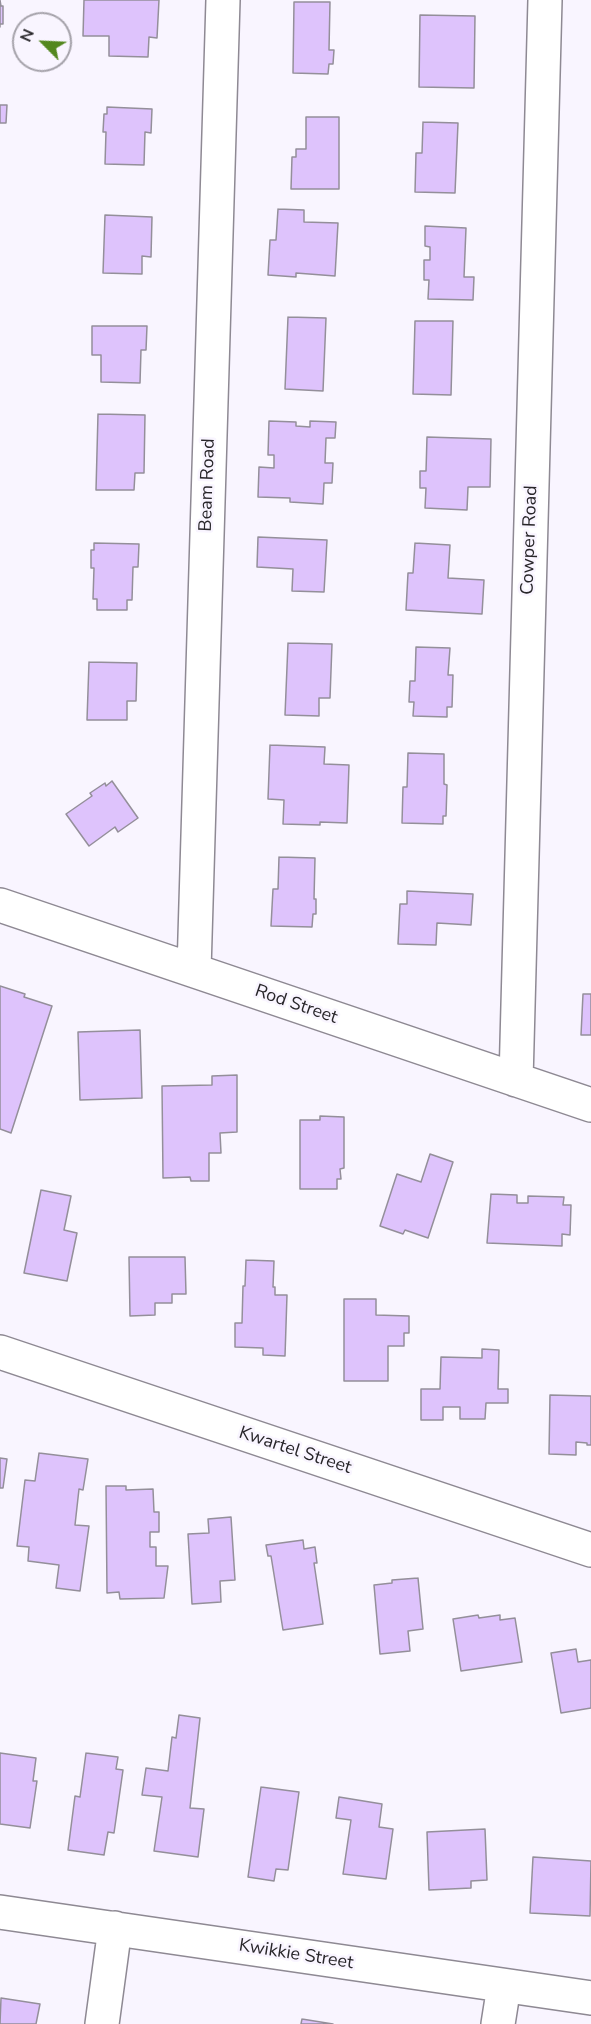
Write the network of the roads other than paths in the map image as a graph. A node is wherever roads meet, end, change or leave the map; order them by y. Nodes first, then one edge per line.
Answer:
1 (223, 0) edge
2 (545, 0) edge
3 (0, 904) edge
4 (194, 970) junction
5 (516, 1080) junction
6 (591, 1106) edge
7 (0, 1352) edge
8 (591, 1550) edge
9 (0, 1912) edge
10 (115, 1928) junction
11 (504, 1986) junction
12 (591, 1998) edge
13 (102, 2024) edge
14 (498, 2024) edge

1 - 4 street, Beam Road
2 - 5 street, Cowper Road
3 - 4 street, Rod Street
4 - 5 street, Rod Street
5 - 6 street, Rod Street
7 - 8 street, Kwartel Street
9 - 10 street, Kwikkie Street
10 - 11 street, Kwikkie Street
10 - 13 street
11 - 12 street, Kwikkie Street
11 - 14 street

